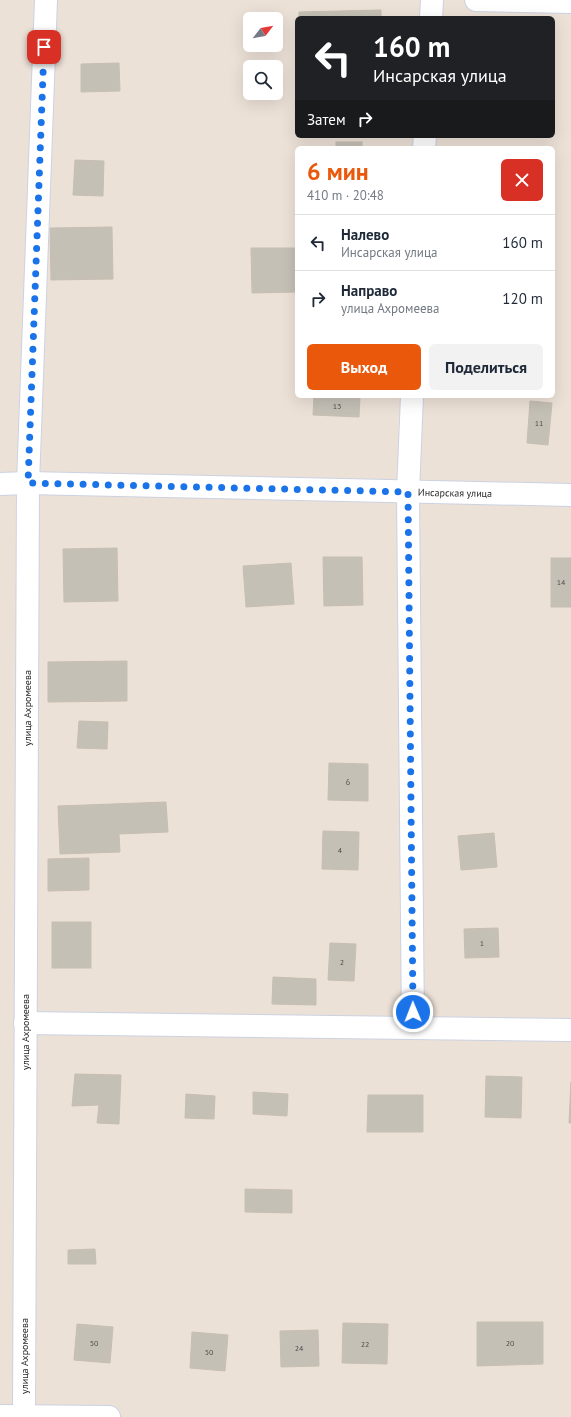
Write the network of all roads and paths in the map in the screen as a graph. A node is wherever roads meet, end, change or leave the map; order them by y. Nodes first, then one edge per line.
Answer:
1 (46, 0) edge
2 (432, 0) edge
3 (476, 0) edge
4 (571, 2) edge
5 (431, 16) edge
6 (412, 398) edge
7 (28, 483) junction
8 (0, 484) edge
9 (408, 492) junction
10 (571, 495) edge
11 (25, 1023) junction
12 (413, 1028) junction
13 (571, 1030) edge
14 (0, 1416) edge
15 (24, 1417) edge
16 (109, 1417) edge

1 - 7 street, улица Ахромеева
2 - 5 street
3 - 4 street
6 - 9 street
7 - 8 street, Инсарская улица
7 - 9 street, Инсарская улица
7 - 11 street, улица Ахромеева
9 - 10 street, Инсарская улица
9 - 12 street
11 - 12 street
11 - 15 street, улица Ахромеева
12 - 13 street
14 - 15 street
15 - 16 street

